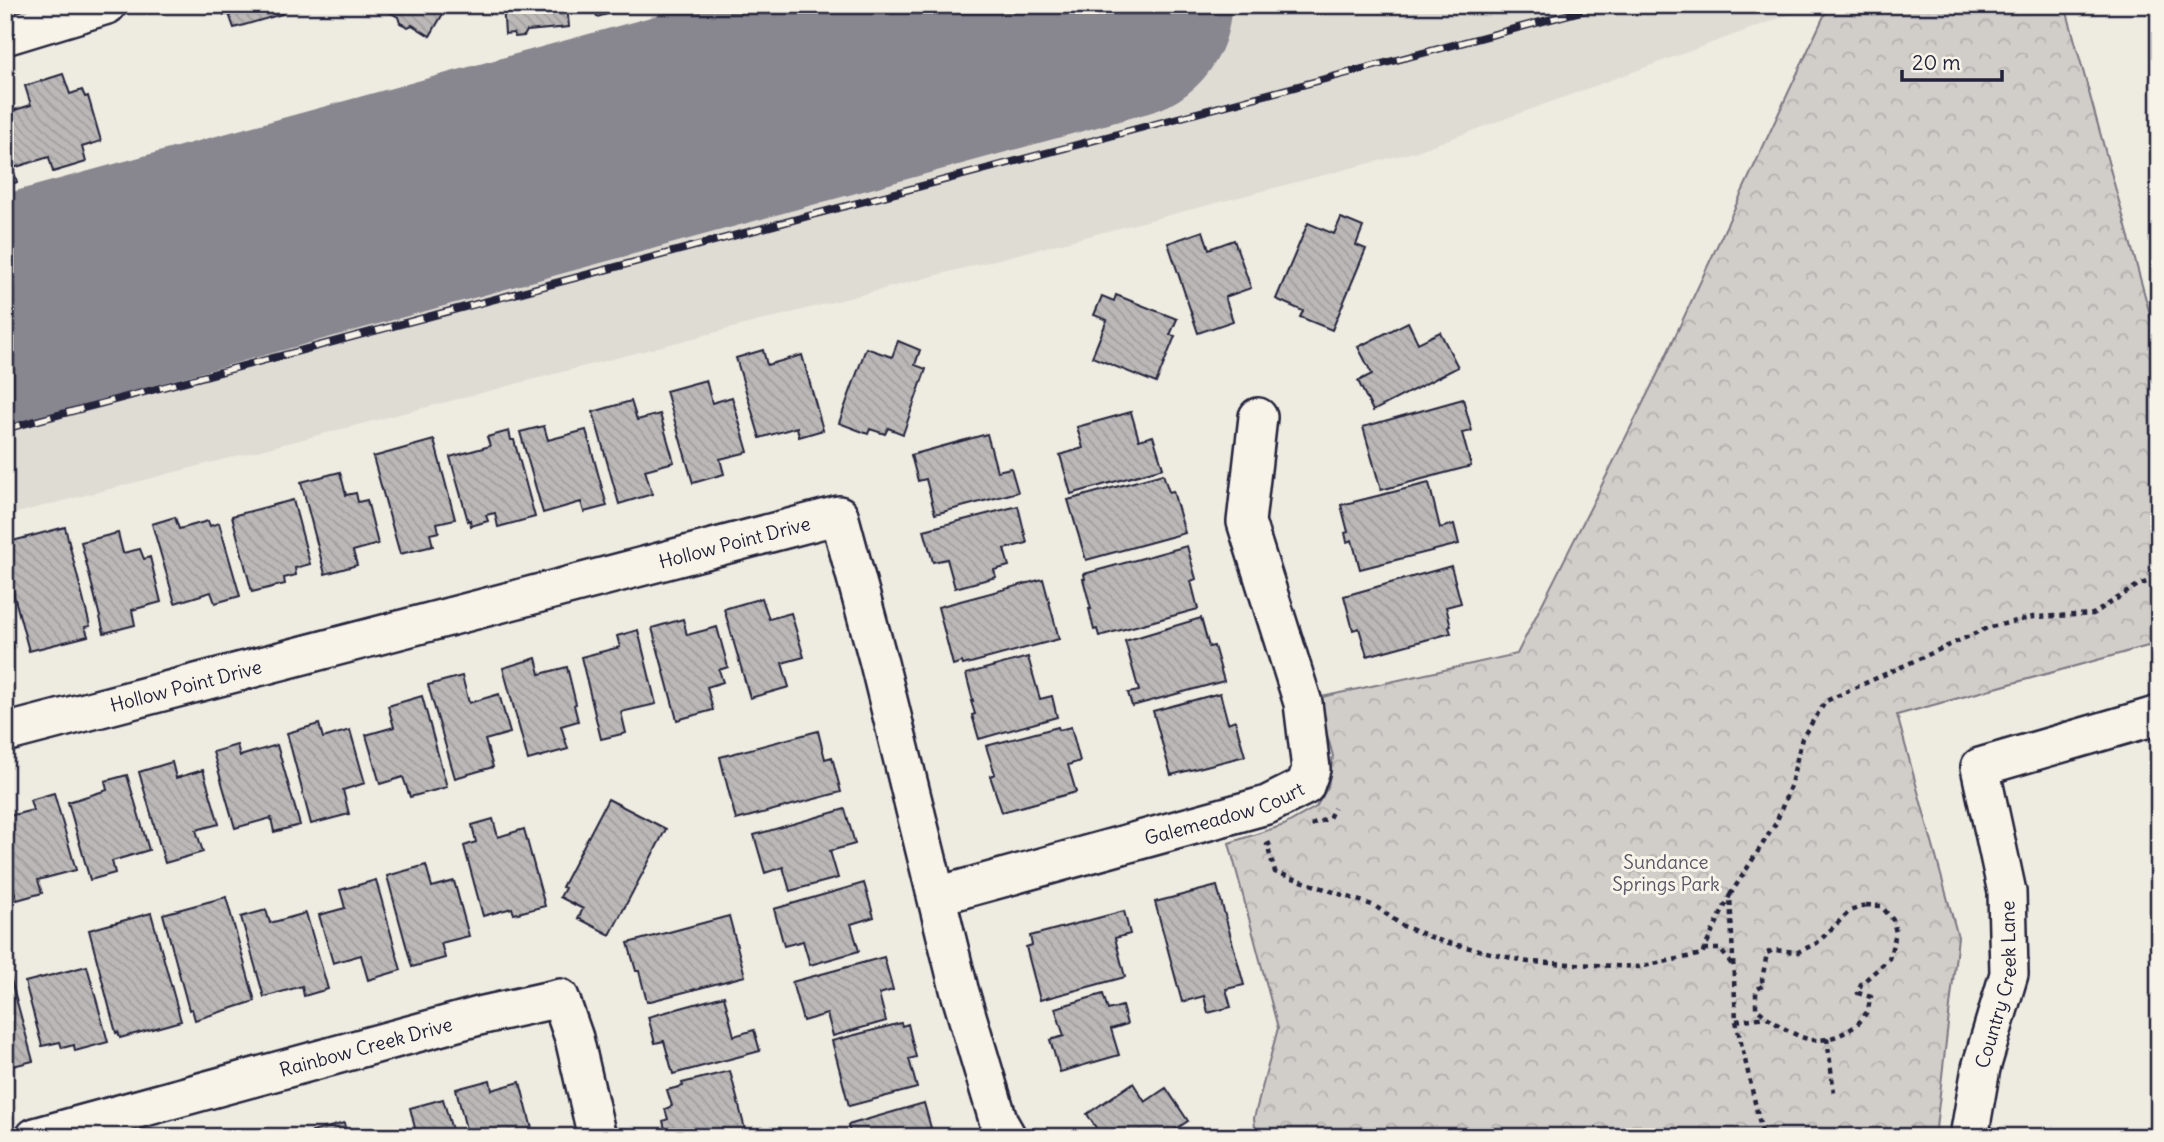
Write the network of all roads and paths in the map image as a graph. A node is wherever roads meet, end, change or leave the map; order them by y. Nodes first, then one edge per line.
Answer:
1 (107, 5) edge
2 (5, 36) edge
3 (1258, 416) dead end
4 (2159, 578) edge
5 (2159, 715) edge
6 (5, 733) edge
7 (1339, 798) dead end
8 (1310, 826) dead end
9 (1278, 840) dead end
10 (1730, 894) junction
11 (937, 897) junction
12 (1704, 949) junction
13 (1734, 967) junction
14 (1766, 1017) junction
15 (1736, 1021) junction
16 (1827, 1038) junction
17 (1834, 1093) dead end
18 (35, 1137) edge
19 (597, 1137) edge
20 (1007, 1137) edge
21 (1763, 1137) edge
22 (1969, 1137) edge

1 - 2 street
3 - 11 street, Galemeadow Court
4 - 10 path
5 - 22 street, Country Creek Lane
6 - 11 street, Hollow Point Drive
7 - 8 path
9 - 12 path
10 - 12 path
10 - 13 path
11 - 20 street, Hollow Point Drive
12 - 13 path
13 - 15 path
14 - 15 path
14 - 16 path
14 - 16 path
15 - 21 path
16 - 17 path
18 - 19 street, Rainbow Creek Drive

